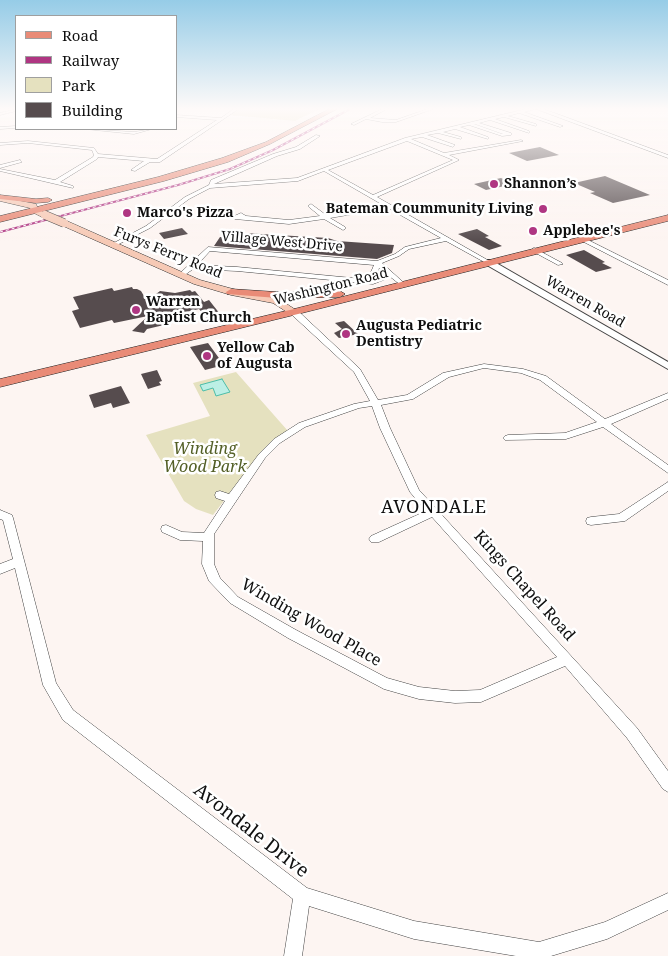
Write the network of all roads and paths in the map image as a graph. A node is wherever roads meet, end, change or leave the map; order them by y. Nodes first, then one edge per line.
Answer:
1 (171, 153) edge
2 (235, 153) edge
3 (244, 153) edge
4 (283, 153) edge
5 (371, 153) edge
6 (441, 153) edge
7 (453, 153) edge
8 (445, 154) junction
9 (96, 155) joint
10 (20, 161) dead end
11 (148, 161) junction
12 (0, 168) edge
13 (133, 170) dead end
14 (325, 170) junction
15 (56, 182) junction
16 (213, 186) junction
17 (71, 187) dead end
18 (70, 197) junction
19 (372, 197) junction
20 (0, 198) edge
21 (0, 205) edge
22 (311, 206) dead end
23 (388, 206) junction
24 (22, 208) junction
25 (34, 208) junction
26 (0, 213) edge
27 (323, 216) junction
28 (245, 218) dead end
29 (668, 218) edge
30 (0, 219) edge
31 (343, 228) dead end
32 (446, 239) junction
33 (582, 239) junction
34 (113, 245) junction
35 (534, 250) junction
36 (488, 262) junction
37 (378, 263) junction
38 (560, 264) dead end
39 (192, 267) junction
40 (180, 276) junction
41 (668, 283) edge
42 (402, 284) junction
43 (377, 291) junction
44 (231, 292) junction
45 (261, 298) junction
46 (294, 312) junction
47 (265, 319) junction
48 (668, 366) edge
49 (0, 383) edge
50 (668, 396) edge
51 (376, 404) junction
52 (605, 423) junction
53 (508, 438) dead end
54 (668, 470) edge
55 (668, 486) edge
56 (220, 495) dead end
57 (232, 499) junction
58 (434, 512) junction
59 (0, 514) edge
60 (591, 521) dead end
61 (166, 529) dead end
62 (209, 537) junction
63 (375, 539) dead end
64 (18, 562) junction
65 (0, 568) edge
66 (567, 658) junction
67 (668, 784) edge
68 (302, 895) junction
69 (668, 902) edge
70 (540, 954) edge
71 (292, 956) edge

1 - 11 street
2 - 18 main road
3 - 25 main road
4 - 16 street
5 - 14 street
6 - 8 street
7 - 8 street
8 - 19 street
9 - 11 street
9 - 15 street
10 - 12 street
11 - 13 street
12 - 15 street
14 - 16 street
14 - 19 street
15 - 17 street
16 - 34 street
18 - 20 main road
18 - 25 main road
19 - 23 street
20 - 25 main road, Furys Ferry Road
21 - 24 main road
21 - 26 main road
22 - 27 street
23 - 27 street, Village West Drive
23 - 32 street
24 - 25 main road
24 - 26 main road
25 - 30 main road
25 - 34 main road, Furys Ferry Road, bridge
27 - 28 street, Village West Drive
27 - 31 street
29 - 33 main road, Washington Road
32 - 36 street
32 - 37 street, Village West Drive
33 - 35 main road, Washington Road
33 - 41 street
34 - 40 main road, Furys Ferry Road
35 - 36 main road, Washington Road
35 - 38 street
36 - 42 main road, Washington Road
36 - 48 street, Warren Road
37 - 39 street, Village West Drive
37 - 39 street, Village West Drive
37 - 42 street
39 - 40 street, Village West Drive
40 - 44 main road, Furys Ferry Road
42 - 43 main road, Washington Road
43 - 44 main road
43 - 46 main road, Washington Road
44 - 45 main road, Furys Ferry Road
45 - 46 main road, Furys Ferry Road
45 - 47 main road
46 - 47 main road, Washington Road
46 - 51 street, Kings Chapel Road
47 - 49 main road, Washington Road
50 - 52 street
51 - 52 street, Winding Wood Place
51 - 57 street, Winding Wood Place
51 - 58 street, Kings Chapel Road
52 - 53 street
52 - 54 street, Winding Wood Place
55 - 60 street
56 - 57 street
57 - 62 street, Winding Wood Place
58 - 63 street
58 - 66 street, Kings Chapel Road
59 - 64 street, Avondale Drive
61 - 62 street
62 - 66 street, Winding Wood Place
64 - 65 street
64 - 68 street, Avondale Drive
66 - 67 street, Kings Chapel Road
68 - 70 street, Avondale Drive
68 - 71 street
69 - 70 street, Avondale Drive

